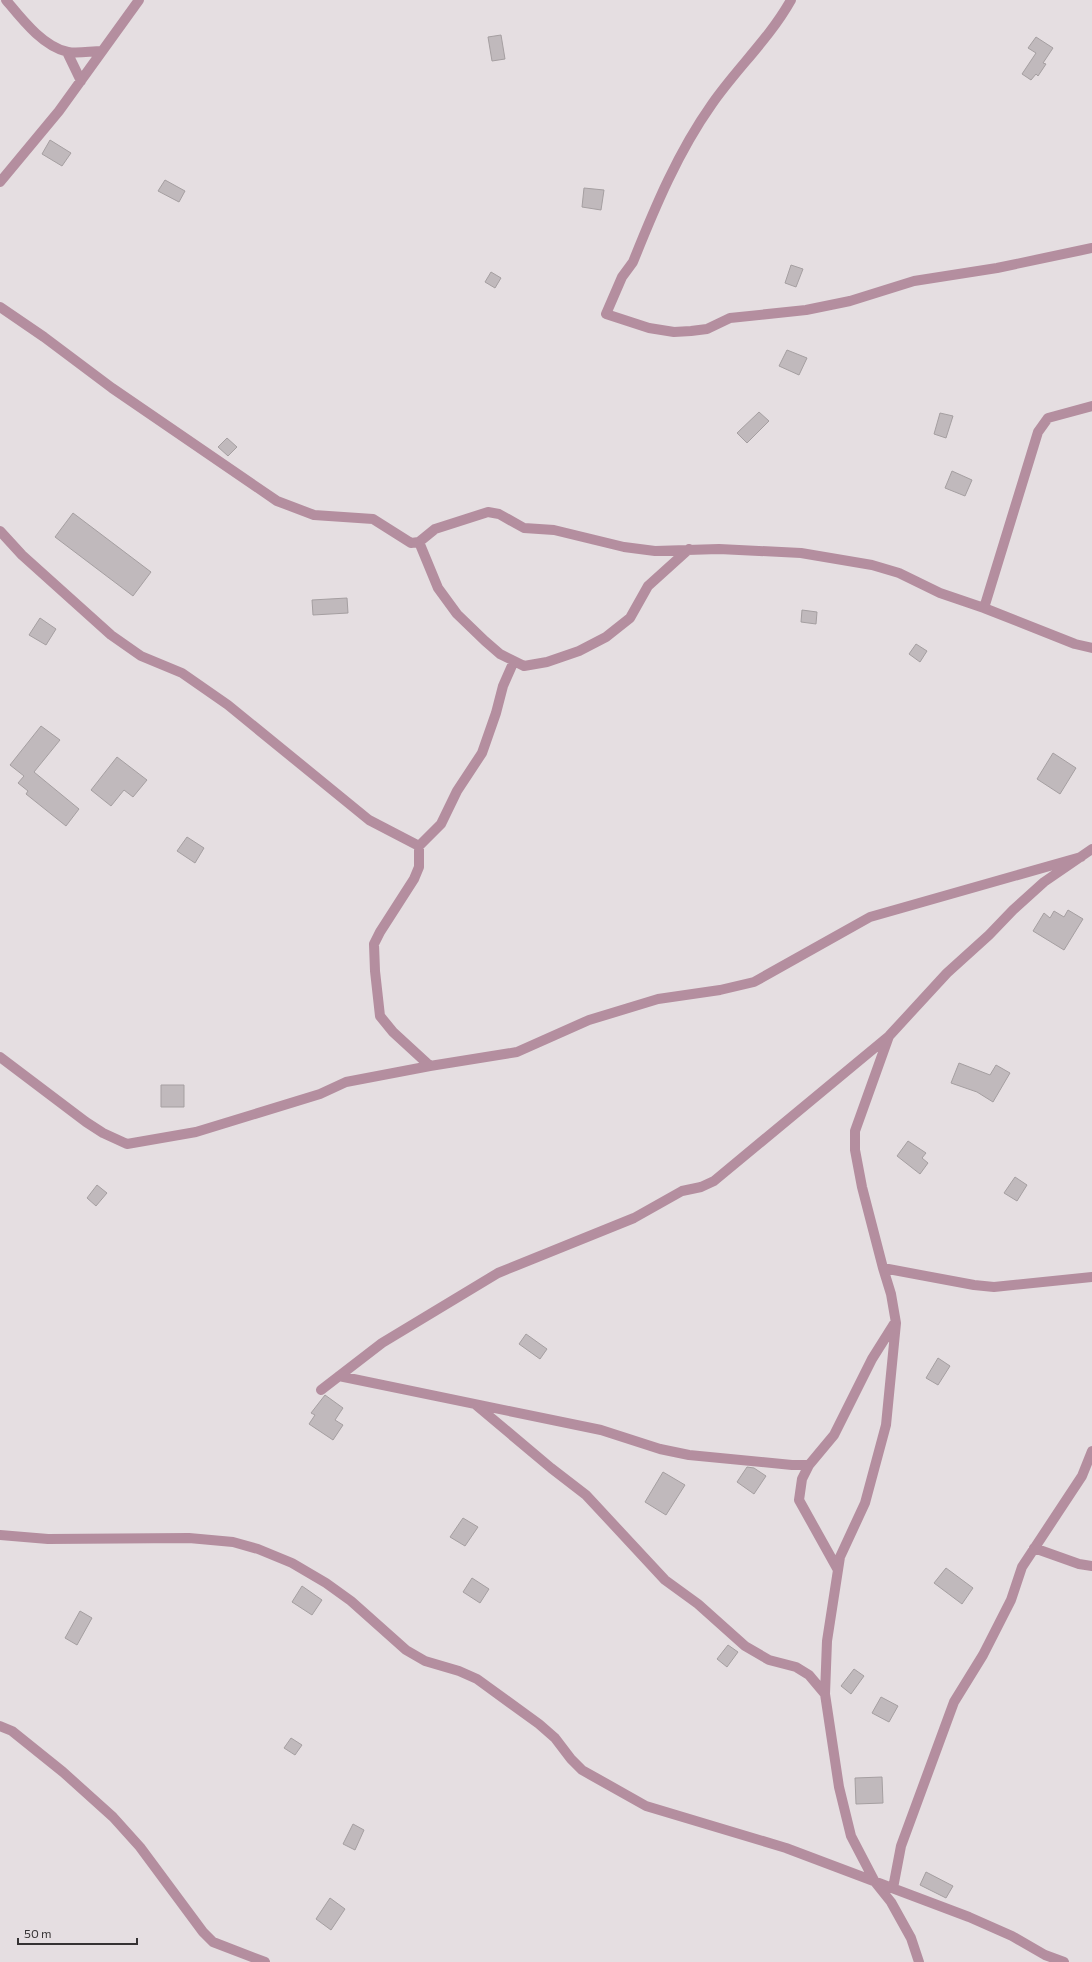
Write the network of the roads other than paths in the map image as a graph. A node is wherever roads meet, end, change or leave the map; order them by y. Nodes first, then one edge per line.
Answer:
1 (6, 0) edge
2 (139, 0) edge
3 (791, 0) edge
4 (102, 51) junction
5 (67, 52) junction
6 (81, 81) junction
7 (0, 182) edge
8 (1092, 248) edge
9 (0, 307) edge
10 (1092, 406) edge
11 (0, 531) edge
12 (419, 542) junction
13 (689, 549) junction
14 (984, 608) junction
15 (1092, 648) edge
16 (514, 661) junction
17 (419, 846) junction
18 (1092, 849) edge
19 (1081, 857) junction
20 (889, 1036) junction
21 (0, 1057) edge
22 (430, 1066) junction
23 (883, 1268) junction
24 (1092, 1277) edge
25 (896, 1323) junction
26 (339, 1376) junction
27 (321, 1390) dead end
28 (475, 1404) junction
29 (1092, 1451) edge
30 (809, 1465) junction
31 (0, 1535) edge
32 (1034, 1548) junction
33 (1092, 1566) edge
34 (838, 1570) junction
35 (825, 1694) junction
36 (0, 1726) edge
37 (875, 1882) junction
38 (893, 1888) junction
39 (265, 1962) edge
40 (919, 1962) edge
41 (1064, 1962) edge

1 - 5 street
2 - 4 street
3 - 8 street
4 - 5 street
4 - 6 street
5 - 6 street
6 - 7 street
9 - 12 street
10 - 14 street
11 - 17 street
12 - 13 street
12 - 16 street
13 - 14 street
13 - 16 street
14 - 15 street
16 - 17 street
17 - 22 street
18 - 19 street
19 - 20 street
19 - 22 street
20 - 23 street
20 - 26 street
21 - 22 street
23 - 24 street
23 - 25 street
25 - 30 street
25 - 34 street
26 - 27 street
26 - 28 street
28 - 30 street
28 - 35 street
29 - 32 street
30 - 34 street
31 - 37 street
32 - 33 street
32 - 38 street
34 - 35 street
35 - 37 street
36 - 39 street
37 - 38 street
37 - 40 street
38 - 41 street

